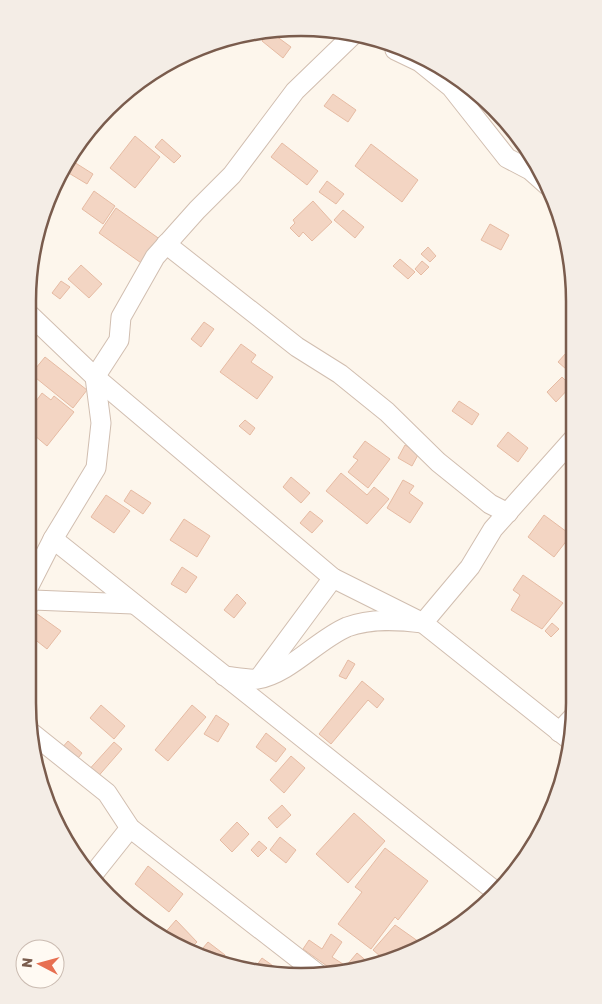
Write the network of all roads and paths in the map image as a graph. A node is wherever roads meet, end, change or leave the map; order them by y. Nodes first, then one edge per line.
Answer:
1 (347, 40) edge
2 (431, 71) edge
3 (527, 164) edge
4 (166, 244) junction
5 (36, 321) edge
6 (95, 377) junction
7 (566, 447) edge
8 (508, 513) junction
9 (53, 539) junction
10 (36, 572) edge
11 (332, 578) junction
12 (36, 600) edge
13 (133, 604) junction
14 (423, 624) junction
15 (224, 676) junction
16 (259, 679) junction
17 (246, 694) junction
18 (563, 735) edge
19 (39, 739) edge
20 (130, 828) junction
21 (96, 871) edge
22 (490, 888) edge
23 (310, 967) edge

1 - 4 street
2 - 3 street
4 - 6 street
4 - 8 street
5 - 6 street
6 - 9 street
6 - 11 street
7 - 8 street
8 - 14 street
9 - 10 street
9 - 13 street
11 - 14 street
11 - 16 street
12 - 13 street
13 - 15 street
14 - 16 street
14 - 18 street
15 - 16 street
15 - 17 street
16 - 17 street
17 - 22 street
19 - 20 street
20 - 21 street
20 - 23 street

